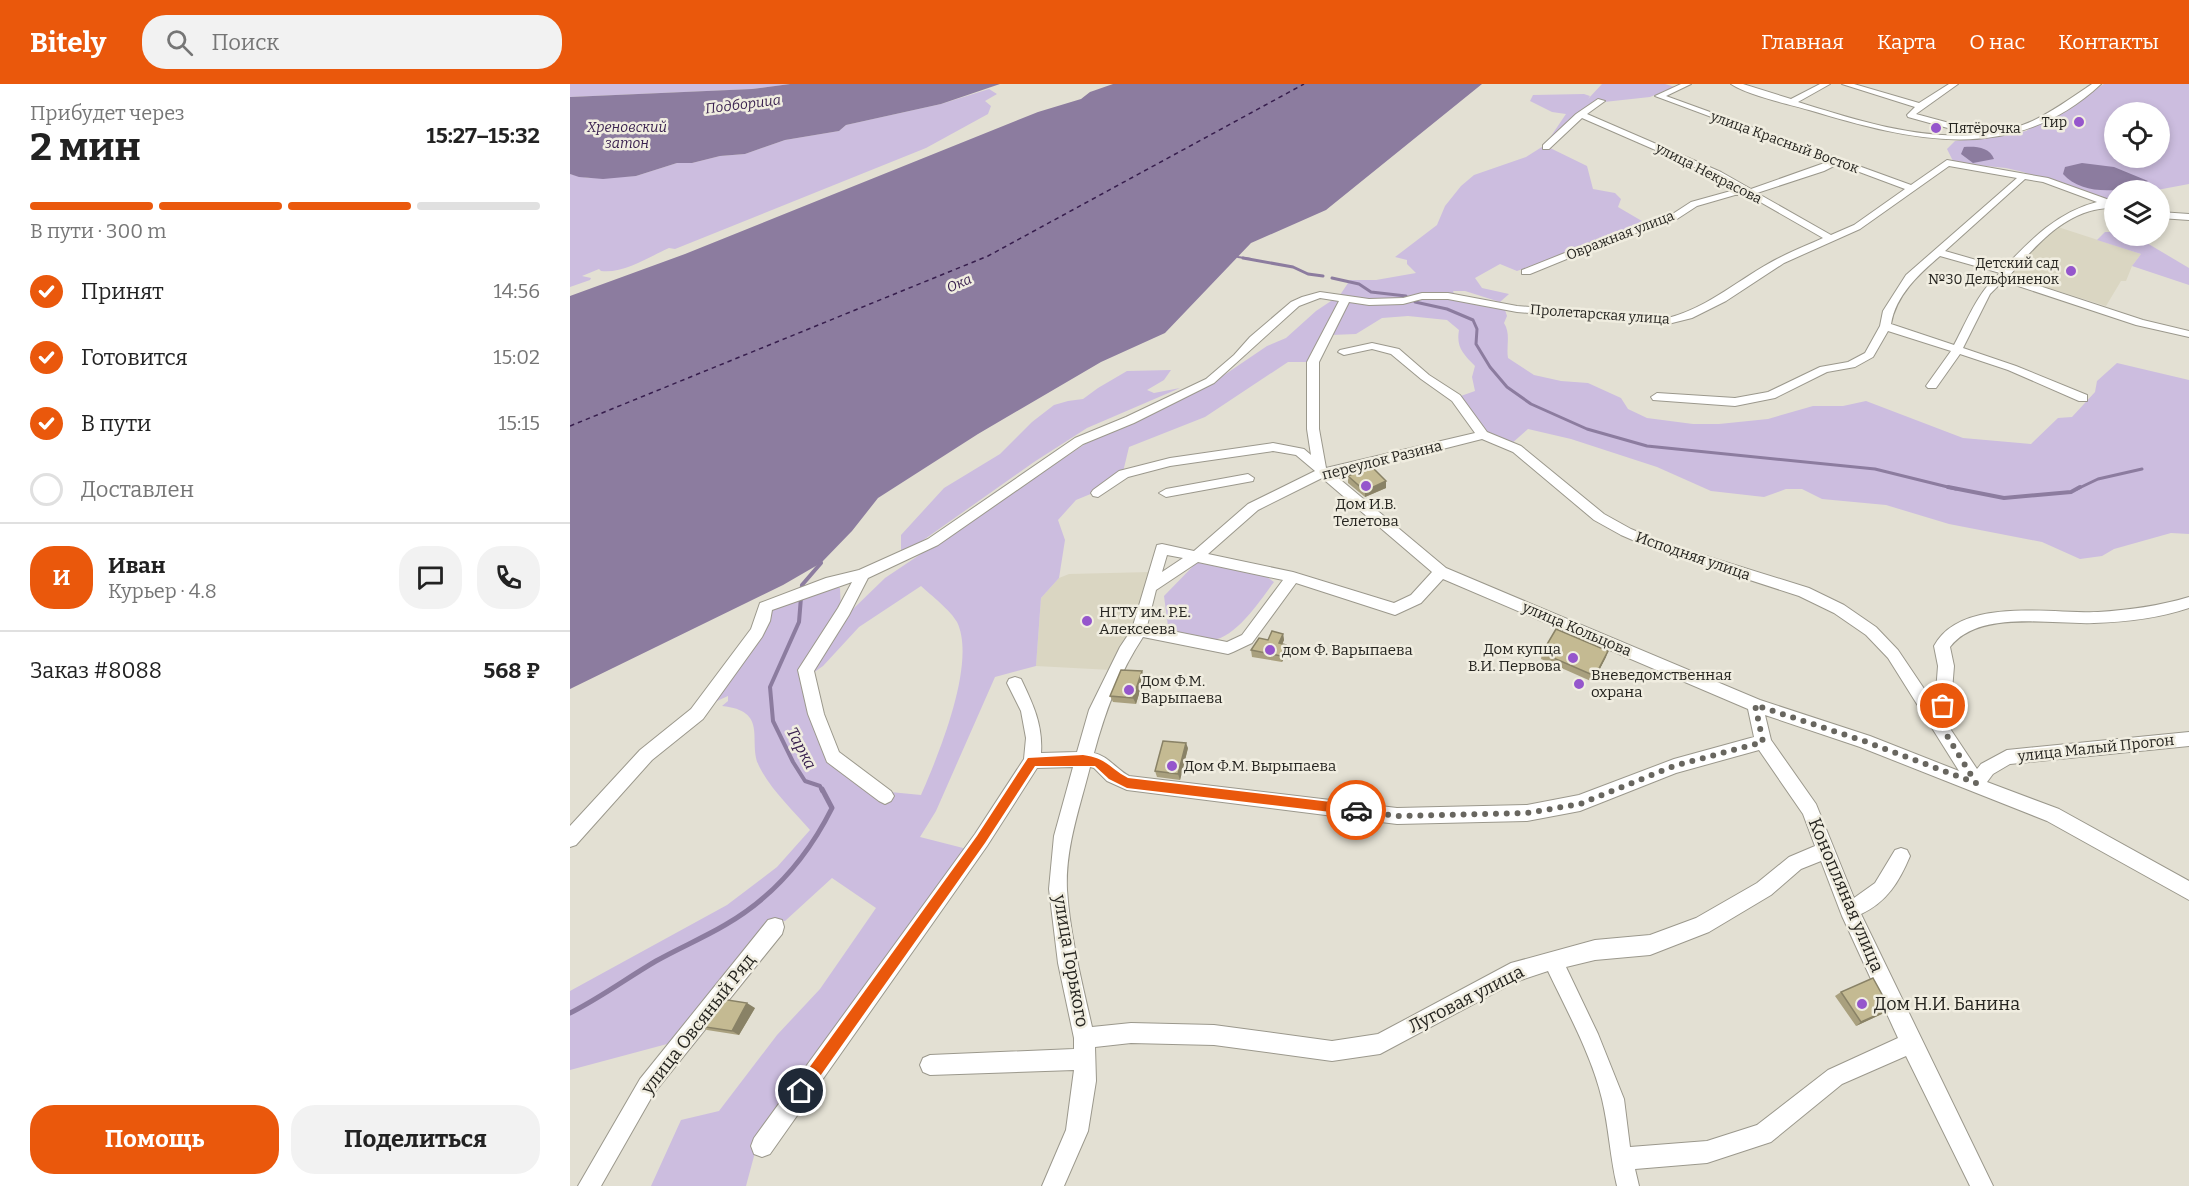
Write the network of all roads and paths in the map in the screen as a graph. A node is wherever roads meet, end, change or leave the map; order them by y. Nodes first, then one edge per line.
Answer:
1 (1688, 84) edge
2 (1735, 84) edge
3 (1826, 84) edge
4 (1846, 84) edge
5 (1954, 84) edge
6 (2097, 84) edge
7 (1601, 101) dead end
8 (1792, 102) junction
9 (1920, 106) junction
10 (1583, 115) junction
11 (1911, 115) junction
12 (1915, 132) junction
13 (1991, 136) junction
14 (1951, 139) junction
15 (1546, 147) dead end
16 (1944, 155) junction
17 (1835, 162) junction
18 (2023, 176) junction
19 (1912, 188) junction
20 (1750, 192) junction
21 (2104, 201) edge
22 (2104, 205) edge
23 (2170, 216) edge
24 (2189, 217) edge
25 (1830, 238) junction
26 (1937, 252) junction
27 (1526, 272) dead end
28 (2004, 274) junction
29 (1346, 298) junction
30 (1885, 326) junction
31 (2189, 334) edge
32 (1958, 349) junction
33 (1344, 352) dead end
34 (1932, 386) dead end
35 (1657, 397) dead end
36 (2083, 398) dead end
37 (1483, 435) junction
38 (1322, 470) junction
39 (1248, 478) dead end
40 (1098, 493) dead end
41 (1166, 493) dead end
42 (1197, 556) junction
43 (1441, 572) junction
44 (863, 574) junction
45 (1293, 577) junction
46 (1150, 587) junction
47 (2189, 602) edge
48 (1139, 630) junction
49 (1015, 683) dead end
50 (1755, 705) junction
51 (1941, 726) junction
52 (2189, 739) edge
53 (1763, 742) junction
54 (1083, 759) junction
55 (1032, 762) junction
56 (1976, 783) junction
57 (885, 796) dead end
58 (570, 839) edge
59 (1825, 851) junction
60 (1901, 856) dead end
61 (2189, 891) edge
62 (1850, 910) junction
63 (775, 927) dead end
64 (1553, 960) junction
65 (1084, 1038) junction
66 (1911, 1043) junction
67 (1085, 1059) junction
68 (930, 1065) dead end
69 (762, 1146) dead end
70 (1621, 1159) junction
71 (589, 1186) edge
72 (1053, 1186) edge
73 (1628, 1186) edge
74 (1982, 1186) edge

1 - 17 street, улица Красный Восток
2 - 8 street
3 - 8 street
4 - 9 street
5 - 9 street
6 - 13 street
7 - 10 street
8 - 12 street
9 - 11 street
10 - 15 street
10 - 20 street, улица Некрасова
11 - 12 street
11 - 13 street
12 - 14 street
13 - 14 street
14 - 16 street, Пролетарская улица
16 - 18 street
16 - 19 street, Пролетарская улица
17 - 19 street, улица Красный Восток
17 - 20 street, Овражная улица
18 - 21 street
18 - 26 street
19 - 25 street, Пролетарская улица
20 - 25 street, улица Некрасова
20 - 27 street, Овражная улица
22 - 28 street
23 - 24 street
25 - 29 street, Пролетарская улица
26 - 28 street
26 - 30 street
28 - 31 street
28 - 32 street
29 - 38 street
29 - 44 street, Пролетарская улица
30 - 32 street
30 - 35 street
32 - 34 street
32 - 36 street
33 - 37 street
37 - 38 street, переулок Разина
37 - 51 street, Исподняя улица
38 - 40 street, улица Кольцова
38 - 42 street, переулок Разина
38 - 43 street, улица Кольцова
39 - 41 street
42 - 45 street
42 - 46 street
42 - 46 street, улица Горького
43 - 45 street
43 - 50 street, улица Кольцова
44 - 57 street
44 - 58 street
45 - 48 street
46 - 48 street, улица Горького
47 - 51 street
48 - 54 street, улица Горького
49 - 55 street
50 - 53 street, Конопляная улица
50 - 56 street, улица Кольцова
51 - 56 street, Исподняя улица
52 - 56 street, улица Малый Прогон
53 - 54 street
53 - 59 street, Конопляная улица
54 - 55 street
54 - 65 street, улица Горького
55 - 69 street
56 - 61 street, улица Кольцова
59 - 62 street, Конопляная улица
59 - 64 street, Луговая улица
60 - 62 street
62 - 66 street, Конопляная улица
63 - 71 street, улица Овсяный Ряд
64 - 65 street, Луговая улица
64 - 70 street
65 - 67 street, улица Горького
66 - 70 street
66 - 74 street, Конопляная улица
67 - 68 street
67 - 72 street, улица Горького
70 - 73 street

